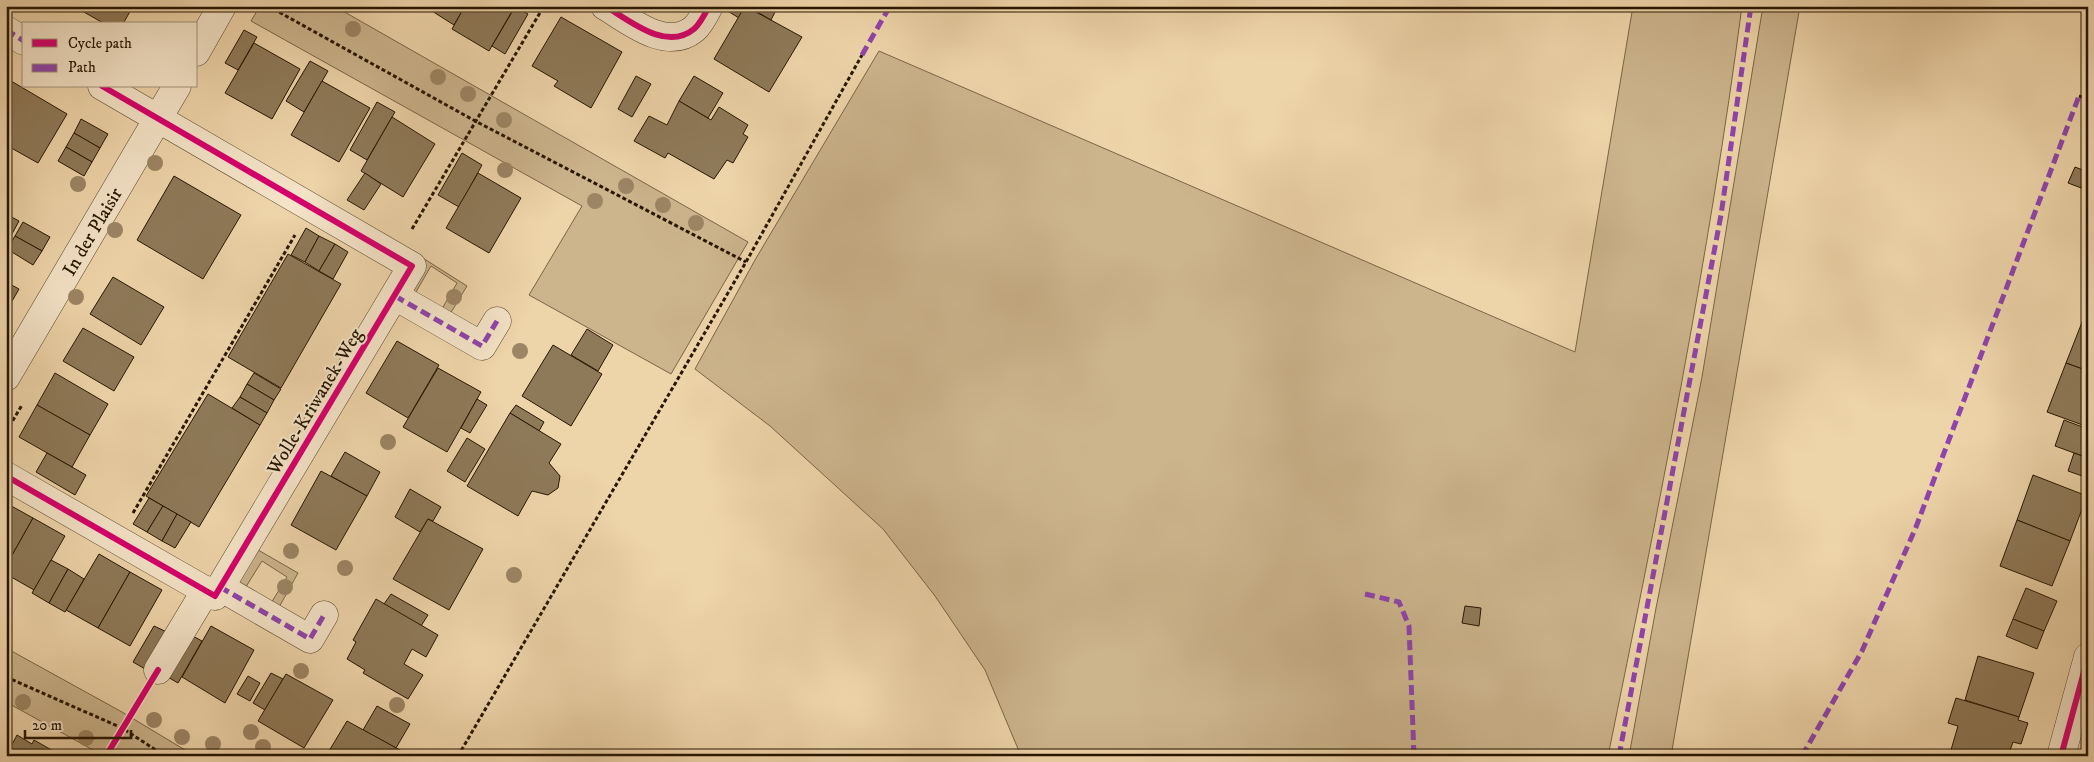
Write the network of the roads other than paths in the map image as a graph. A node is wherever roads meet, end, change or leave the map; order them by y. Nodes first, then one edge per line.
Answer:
1 (222, 6) edge
2 (605, 6) edge
3 (709, 6) edge
4 (6, 30) edge
5 (22, 40) edge
6 (198, 48) edge
7 (105, 88) edge
8 (176, 88) edge
9 (158, 119) junction
10 (395, 296) junction
11 (497, 321) dead end
12 (6, 378) edge
13 (6, 476) edge
14 (213, 588) junction
15 (324, 615) dead end
16 (2088, 657) edge
17 (158, 670) dead end
18 (2060, 756) edge

1 - 6 street
2 - 3 street
4 - 5 street
7 - 9 street, Wolle-Kriwanek-Weg
8 - 9 street, In der Plaisir
9 - 10 street, Wolle-Kriwanek-Weg
9 - 12 street, In der Plaisir
10 - 11 street
10 - 14 street, Wolle-Kriwanek-Weg
13 - 14 street
14 - 15 street
14 - 17 street, Wolle-Kriwanek-Weg
16 - 18 street

